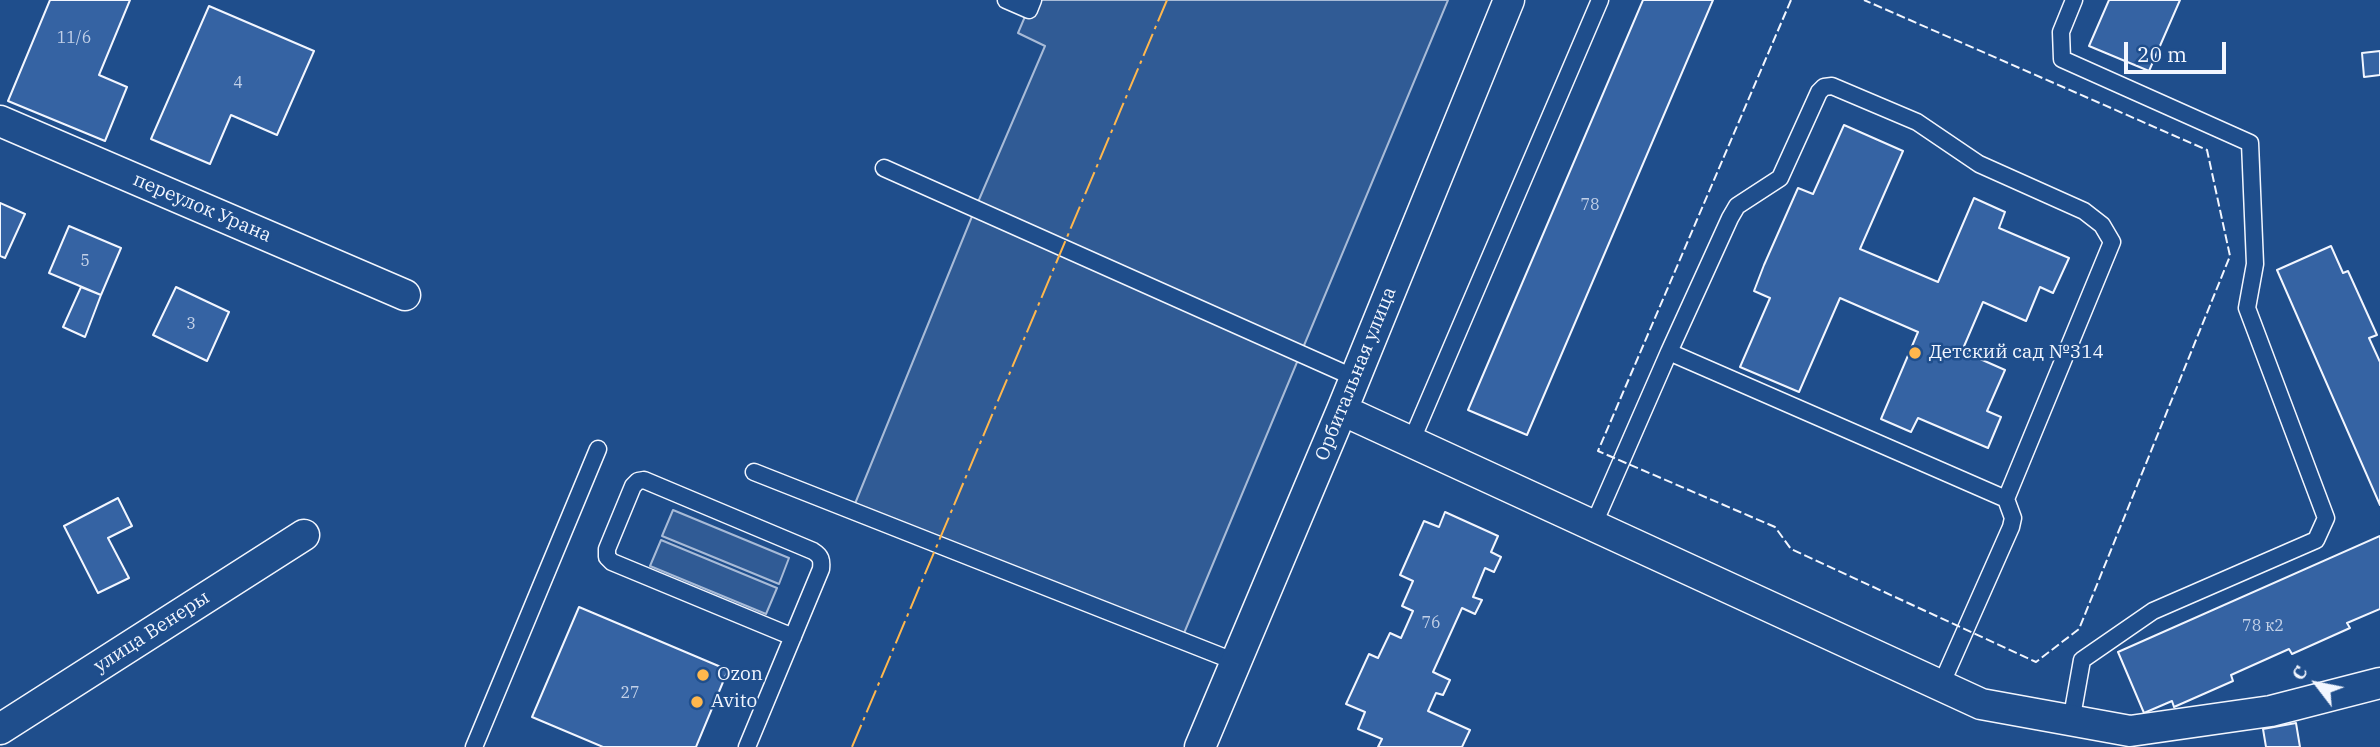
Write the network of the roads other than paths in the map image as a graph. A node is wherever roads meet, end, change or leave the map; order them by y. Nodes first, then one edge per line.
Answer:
1 (1006, 0) edge
2 (1033, 0) edge
3 (1509, 0) edge
4 (1600, 0) edge
5 (2074, 0) edge
6 (0, 121) edge
7 (884, 168) dead end
8 (405, 295) dead end
9 (1669, 352) junction
10 (1355, 377) junction
11 (1342, 410) junction
12 (1410, 442) junction
13 (598, 449) dead end
14 (754, 472) dead end
15 (2006, 499) junction
16 (1593, 526) junction
17 (304, 535) dead end
18 (793, 637) junction
19 (1236, 662) junction
20 (2380, 683) edge
21 (1941, 685) junction
22 (0, 729) edge
23 (2073, 734) edge
24 (474, 747) edge
25 (747, 747) edge
26 (1200, 747) edge

1 - 2 lane
3 - 10 street, Орбитальная улица
4 - 12 lane
5 - 23 lane
6 - 8 street, переулок Урана
7 - 10 lane
9 - 15 lane
9 - 15 lane
9 - 16 lane
10 - 11 street, Орбитальная улица
11 - 12 street
11 - 19 street, Орбитальная улица
12 - 16 street
13 - 24 lane
14 - 19 lane
15 - 21 lane
16 - 21 street
17 - 22 street, улица Венеры
18 - 18 lane
18 - 25 lane
19 - 26 street, Орбитальная улица
20 - 23 street
21 - 23 street

